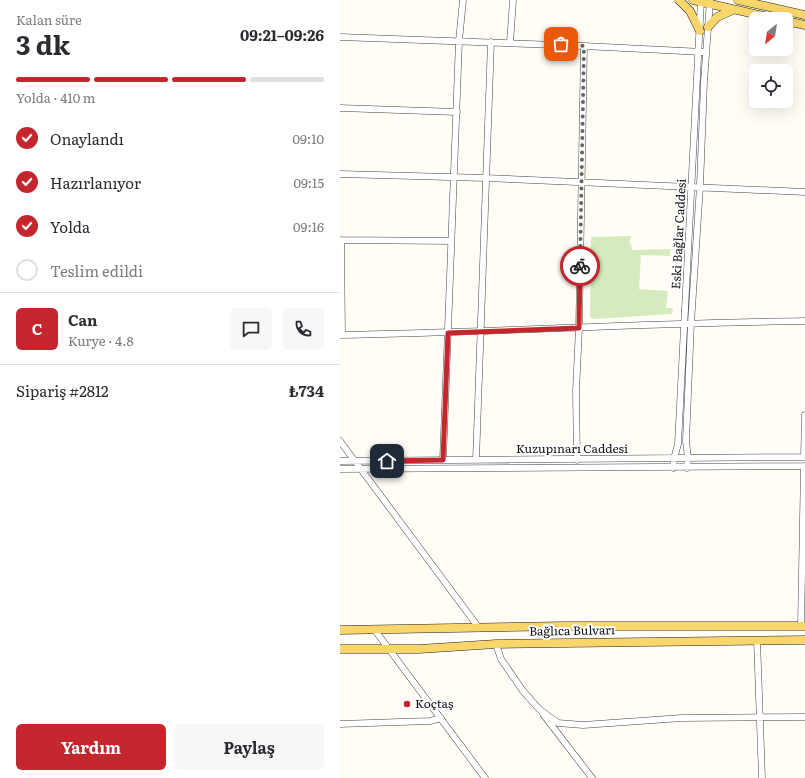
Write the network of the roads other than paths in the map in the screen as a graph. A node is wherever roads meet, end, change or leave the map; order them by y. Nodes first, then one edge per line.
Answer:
1 (464, 0) edge
2 (512, 0) edge
3 (679, 0) edge
4 (738, 0) edge
5 (703, 1) edge
6 (733, 10) junction
7 (749, 13) edge
8 (805, 15) edge
9 (793, 22) edge
10 (805, 25) edge
11 (704, 29) junction
12 (340, 37) edge
13 (459, 41) junction
14 (491, 42) junction
15 (510, 43) junction
16 (584, 46) junction
17 (699, 51) junction
18 (706, 52) junction
19 (340, 108) edge
20 (457, 112) junction
21 (340, 174) edge
22 (454, 177) junction
23 (485, 178) junction
24 (581, 182) junction
25 (700, 186) junction
26 (692, 187) junction
27 (805, 192) edge
28 (340, 240) edge
29 (452, 240) junction
30 (805, 321) edge
31 (688, 323) junction
32 (579, 328) junction
33 (481, 331) junction
34 (448, 333) junction
35 (341, 335) edge
36 (805, 415) edge
37 (340, 441) edge
38 (804, 457) edge
39 (688, 458) junction
40 (674, 459) junction
41 (443, 460) junction
42 (476, 460) junction
43 (577, 460) junction
44 (340, 461) edge
45 (355, 461) junction
46 (804, 466) edge
47 (673, 468) junction
48 (687, 468) junction
49 (340, 469) edge
50 (361, 469) junction
51 (803, 626) edge
52 (479, 628) junction
53 (374, 629) junction
54 (340, 630) edge
55 (757, 640) junction
56 (805, 640) edge
57 (496, 644) junction
58 (389, 648) junction
59 (340, 649) edge
60 (539, 709) junction
61 (805, 717) edge
62 (441, 718) junction
63 (760, 718) junction
64 (340, 724) edge
65 (485, 778) edge
66 (592, 778) edge
67 (762, 778) edge

1 - 13 street
2 - 15 street
3 - 11 main road
4 - 8 main road
5 - 6 main road
5 - 11 street, Eski Bağlar Caddesi
6 - 7 main road
6 - 11 main road
9 - 10 main road
11 - 17 street, Eski Bağlar Caddesi
11 - 18 street, Eski Bağlar Caddesi
12 - 13 street
13 - 14 street
13 - 20 street
14 - 15 street
14 - 23 street
15 - 16 street
16 - 17 street
16 - 24 street
17 - 18 street
17 - 26 street, Eski Bağlar Caddesi
18 - 25 street, Eski Bağlar Caddesi
19 - 20 street
20 - 22 street
21 - 22 street
22 - 23 street
22 - 29 street
23 - 24 street
23 - 33 street
24 - 26 street
24 - 32 street
25 - 26 street
25 - 27 street
25 - 31 street, Eski Bağlar Caddesi
26 - 31 street, Eski Bağlar Caddesi
28 - 29 street
28 - 35 street
29 - 34 street
30 - 31 street
31 - 32 street
31 - 39 street, Eski Bağlar Caddesi
31 - 40 street, Eski Bağlar Caddesi
32 - 33 street
32 - 43 street
33 - 34 street
33 - 42 street
34 - 35 street
34 - 41 street
36 - 38 street
37 - 45 street
38 - 39 street, Kuzupınarı Caddesi
39 - 40 street, Kuzupınarı Caddesi
39 - 48 street, Eski Bağlar Caddesi
40 - 43 street, Kuzupınarı Caddesi
40 - 47 street, Eski Bağlar Caddesi
41 - 42 street, Kuzupınarı Caddesi
41 - 45 street, Kuzupınarı Caddesi
42 - 43 street, Kuzupınarı Caddesi
44 - 45 street, Kuzupınarı Caddesi
45 - 50 street
46 - 48 street, Kuzupınarı Caddesi
46 - 51 street
47 - 48 street, Kuzupınarı Caddesi
47 - 50 street, Kuzupınarı Caddesi
49 - 50 street, Kuzupınarı Caddesi
50 - 52 street
51 - 52 main road, Bağlıca Bulvarı
52 - 53 main road, Bağlıca Bulvarı
53 - 54 main road, Bağlıca Bulvarı
53 - 58 street
55 - 56 main road, Bağlıca Bulvarı
55 - 57 main road, Bağlıca Bulvarı
55 - 63 street
57 - 58 main road, Bağlıca Bulvarı
57 - 60 street
58 - 59 main road, Bağlıca Bulvarı
58 - 62 street
60 - 63 street
60 - 66 street
61 - 63 street
62 - 64 street
62 - 65 street
63 - 67 street

